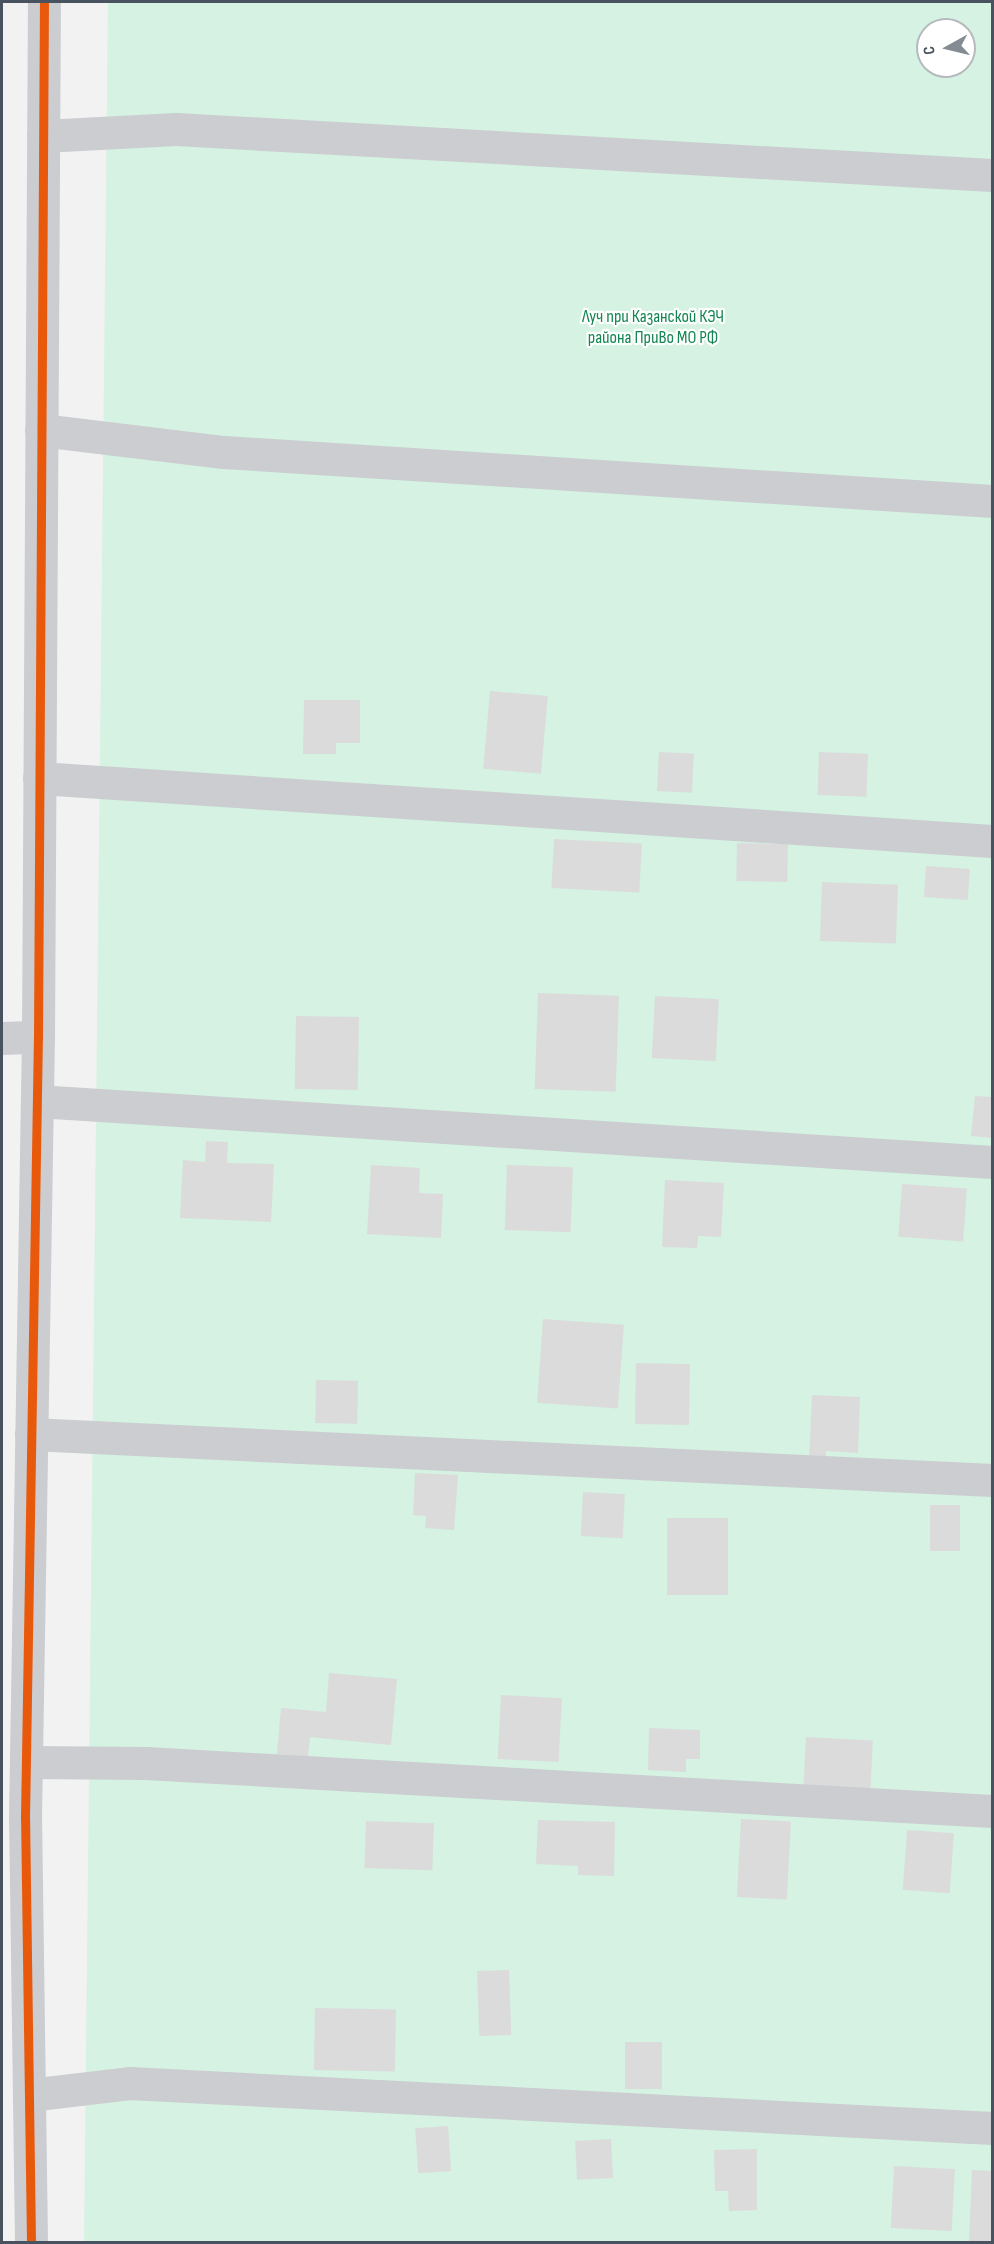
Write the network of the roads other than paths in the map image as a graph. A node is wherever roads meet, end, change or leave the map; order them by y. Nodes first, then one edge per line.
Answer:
1 (44, 2) edge
2 (43, 136) junction
3 (993, 175) edge
4 (42, 430) junction
5 (993, 501) edge
6 (39, 778) junction
7 (993, 841) edge
8 (38, 1037) junction
9 (2, 1038) edge
10 (37, 1101) junction
11 (993, 1162) edge
12 (32, 1434) junction
13 (993, 1480) edge
14 (26, 1762) junction
15 (993, 1811) edge
16 (29, 2095) junction
17 (993, 2128) edge
18 (31, 2242) edge

1 - 2 street
2 - 3 street
2 - 4 street
4 - 5 street
4 - 6 street
6 - 7 street
6 - 8 street
8 - 9 street
8 - 10 street
10 - 11 street
10 - 12 street
12 - 13 street
12 - 14 street
14 - 15 street
14 - 16 street
16 - 17 street
16 - 18 street

